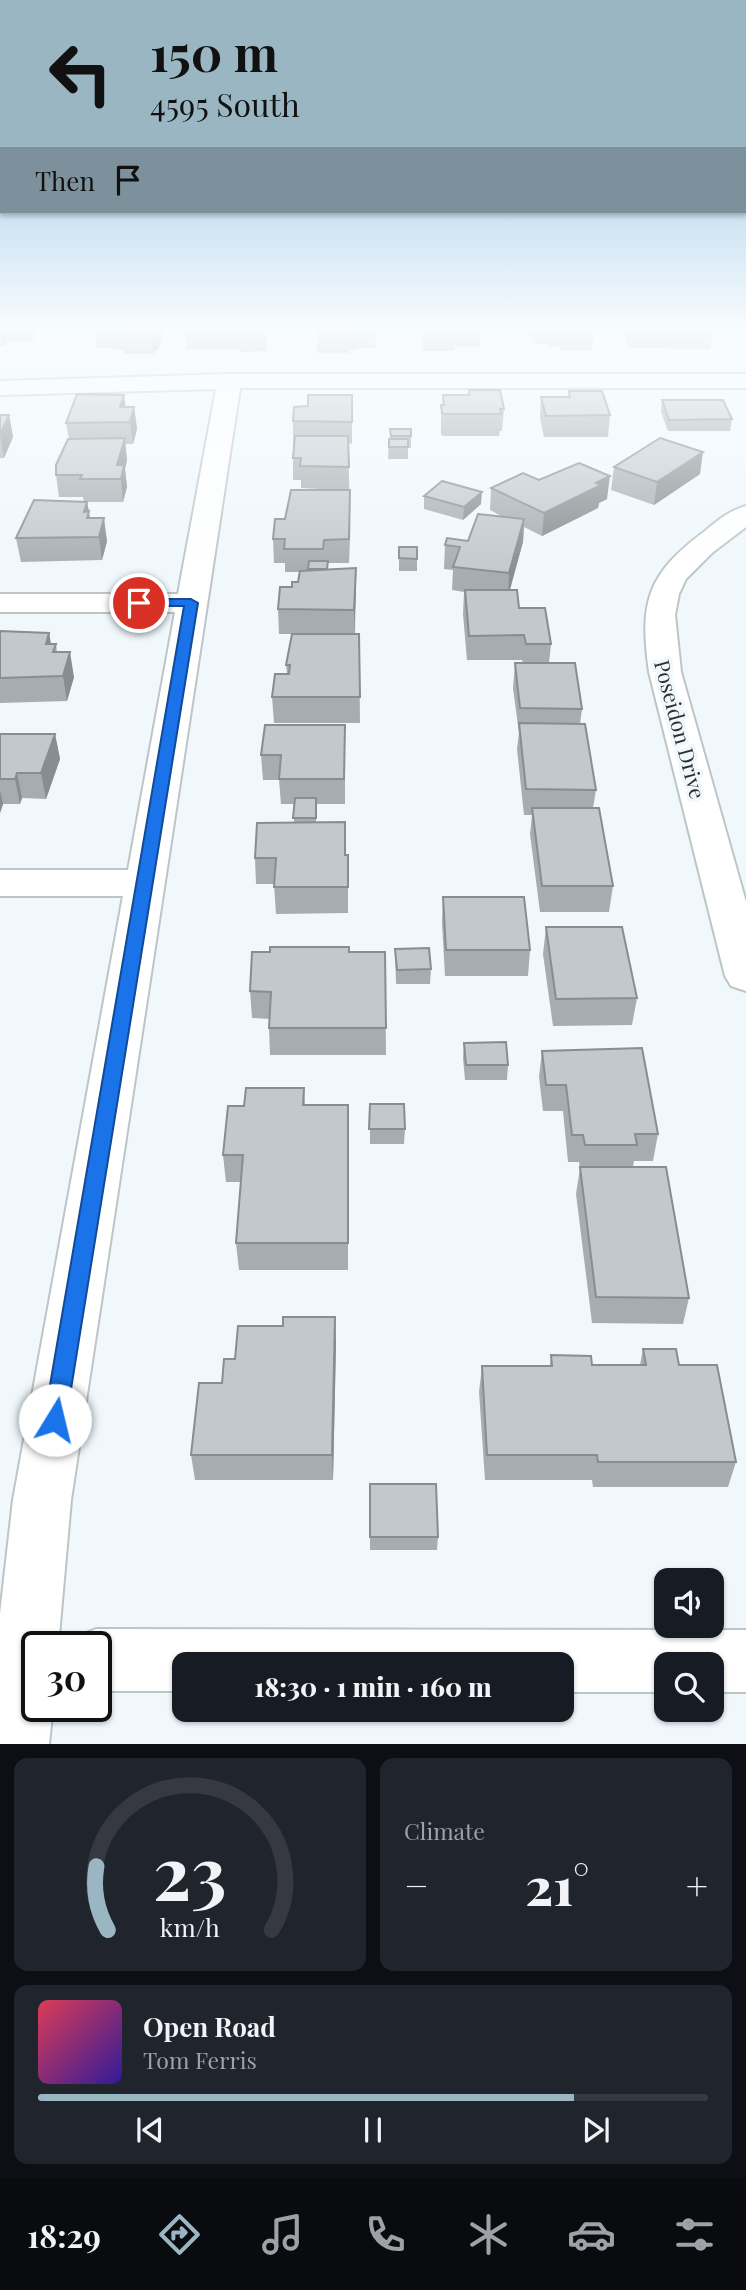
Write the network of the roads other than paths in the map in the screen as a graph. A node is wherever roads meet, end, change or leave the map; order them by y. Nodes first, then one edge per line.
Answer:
1 (224, 412) edge
2 (746, 514) edge
3 (0, 603) edge
4 (191, 603) junction
5 (0, 883) edge
6 (145, 883) junction
7 (746, 976) edge
8 (33, 1631) edge
9 (112, 1660) edge
10 (746, 1661) edge
11 (21, 1720) edge
12 (17, 1744) edge

1 - 4 street
2 - 7 street, Poseidon Drive
3 - 4 street
4 - 6 street
5 - 6 street
6 - 8 street
9 - 10 street
11 - 12 street

